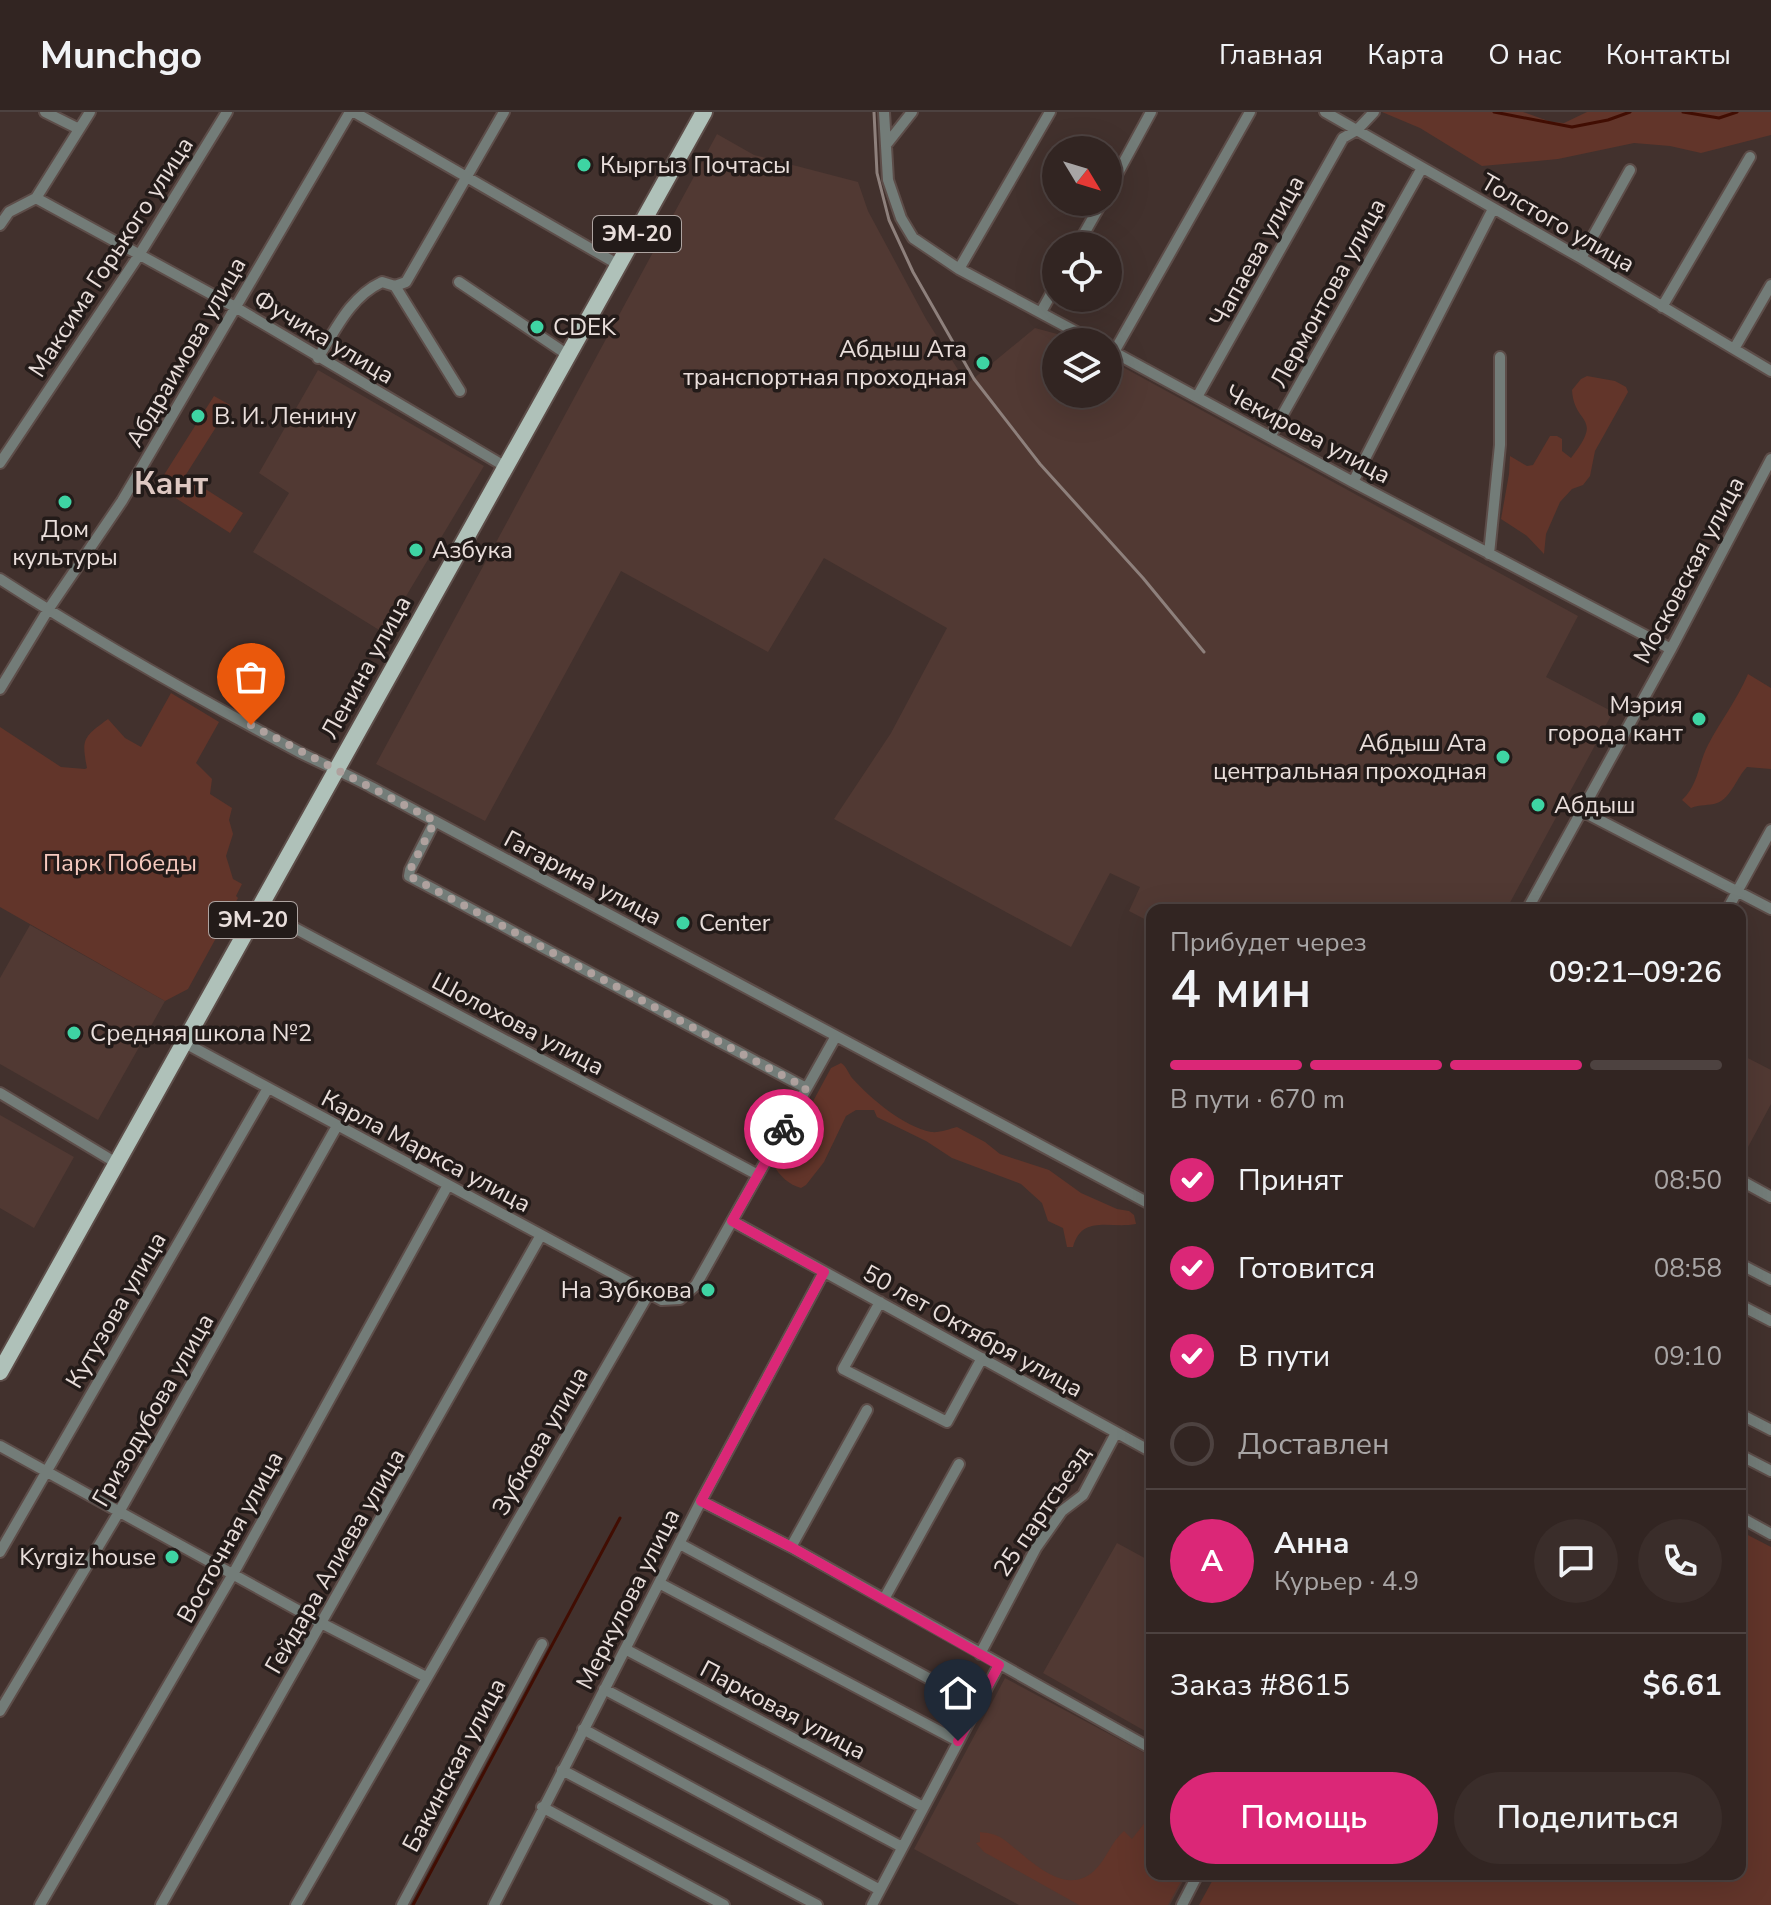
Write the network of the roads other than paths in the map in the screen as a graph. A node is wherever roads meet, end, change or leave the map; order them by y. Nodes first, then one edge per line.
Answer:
1 (45, 112) edge
2 (90, 112) edge
3 (227, 112) edge
4 (352, 112) edge
5 (504, 112) edge
6 (704, 112) edge
7 (884, 112) edge
8 (912, 112) edge
9 (1050, 112) edge
10 (1151, 112) edge
11 (1250, 112) edge
12 (1325, 112) edge
13 (1374, 112) edge
14 (79, 129) junction
15 (1357, 130) junction
16 (886, 146) junction
17 (1750, 157) dead end
18 (1122, 165) edge
19 (1422, 168) junction
20 (1630, 170) dead end
21 (466, 175) junction
22 (36, 198) junction
23 (1493, 209) junction
24 (0, 224) edge
25 (139, 255) junction
26 (1581, 258) junction
27 (619, 265) junction
28 (959, 269) junction
29 (459, 282) dead end
30 (401, 284) junction
31 (1771, 285) edge
32 (235, 307) junction
33 (1662, 307) junction
34 (1041, 312) joint
35 (1070, 328) edge
36 (1122, 331) edge
37 (1734, 349) junction
38 (568, 355) junction
39 (1122, 356) edge
40 (1500, 357) dead end
41 (318, 358) junction
42 (1771, 371) edge
43 (460, 391) dead end
44 (1197, 397) junction
45 (1270, 437) junction
46 (1771, 459) edge
47 (0, 463) edge
48 (506, 467) junction
49 (1353, 482) junction
50 (1489, 554) junction
51 (0, 579) edge
52 (48, 610) junction
53 (1671, 649) junction
54 (0, 689) edge
55 (336, 768) junction
56 (1580, 810) junction
57 (435, 821) junction
58 (1771, 830) edge
59 (1737, 892) junction
60 (1530, 904) edge
61 (1730, 904) edge
62 (259, 909) junction
63 (1771, 909) edge
64 (836, 1036) junction
65 (185, 1043) junction
66 (268, 1088) junction
67 (806, 1088) junction
68 (0, 1093) edge
69 (337, 1126) junction
70 (118, 1164) junction
71 (758, 1175) junction
72 (1746, 1183) edge
73 (448, 1185) junction
74 (1771, 1197) edge
75 (1146, 1202) edge
76 (732, 1221) junction
77 (541, 1235) junction
78 (1746, 1267) edge
79 (824, 1272) junction
80 (1771, 1280) edge
81 (649, 1293) junction
82 (880, 1302) junction
83 (1746, 1308) edge
84 (1771, 1321) edge
85 (982, 1358) junction
86 (0, 1372) edge
87 (867, 1410) dead end
88 (1746, 1417) edge
89 (1771, 1430) edge
90 (1116, 1433) junction
91 (0, 1446) edge
92 (1146, 1449) edge
93 (1746, 1458) edge
94 (959, 1464) dead end
95 (46, 1471) junction
96 (1771, 1471) edge
97 (701, 1501) junction
98 (119, 1512) junction
99 (1746, 1520) edge
100 (1771, 1534) edge
101 (680, 1544) junction
102 (791, 1547) junction
103 (0, 1552) edge
104 (233, 1574) junction
105 (659, 1583) junction
106 (884, 1599) junction
107 (323, 1624) junction
108 (542, 1644) dead end
109 (625, 1649) junction
110 (980, 1654) junction
111 (999, 1665) junction
112 (426, 1677) junction
113 (604, 1689) junction
114 (978, 1705) junction
115 (0, 1711) edge
116 (583, 1729) junction
117 (958, 1741) junction
118 (1146, 1746) edge
119 (562, 1770) junction
120 (542, 1807) junction
121 (923, 1807) junction
122 (902, 1847) junction
123 (1195, 1880) edge
124 (880, 1890) junction
125 (40, 1905) edge
126 (161, 1905) edge
127 (296, 1905) edge
128 (402, 1905) edge
129 (494, 1905) edge
130 (724, 1905) edge
131 (817, 1905) edge
132 (872, 1905) edge
133 (1182, 1905) edge

1 - 14 street
2 - 14 street
3 - 25 street, Максима Горького улица
4 - 21 street
4 - 32 street, Абдраимова улица
5 - 21 street
6 - 27 main road, Ленина улица / ЭМ-20
7 - 16 street
8 - 16 street
9 - 28 street
10 - 18 street
11 - 36 street
12 - 15 street, Толстого улица
13 - 15 street, Чапаева улица
14 - 22 street
15 - 19 street, Толстого улица
15 - 44 street, Чапаева улица
16 - 28 street
17 - 33 street
19 - 23 street, Толстого улица
19 - 45 street, Лермонтова улица
20 - 26 street
21 - 27 street
21 - 30 street
22 - 24 street
22 - 25 street, Фучика улица
23 - 26 street, Толстого улица
23 - 49 street
25 - 32 street, Фучика улица
25 - 47 street, Максима Горького улица
26 - 33 street, Толстого улица
27 - 38 main road, Ленина улица / ЭМ-20
28 - 34 street
29 - 38 street
30 - 41 street
30 - 43 street
31 - 37 street
32 - 41 street, Фучика улица
32 - 52 street, Абдраимова улица
33 - 37 street, Толстого улица
34 - 35 street
37 - 42 street, Толстого улица
38 - 48 main road, Ленина улица / ЭМ-20
39 - 44 street, Чекирова улица
40 - 50 street
41 - 48 street, Фучика улица
44 - 45 street, Чекирова улица
45 - 49 street, Чекирова улица
46 - 53 street, Московская улица
48 - 55 main road, Ленина улица / ЭМ-20
49 - 50 street, Чекирова улица
50 - 53 street, Чекирова улица
51 - 52 street, Гагарина улица
52 - 54 street, Абдраимова улица
52 - 55 street, Гагарина улица
53 - 56 street, Московская улица
55 - 57 street, Гагарина улица
55 - 62 main road, Ленина улица / ЭМ-20
56 - 59 street
56 - 60 street, Московская улица
57 - 64 street, Гагарина улица
57 - 67 street
58 - 59 street
59 - 61 street
59 - 63 street
62 - 65 main road, Ленина улица / ЭМ-20
62 - 71 street, Шолохова улица
64 - 67 street
64 - 75 street, Гагарина улица
65 - 66 street, Карла Маркса улица
65 - 70 main road, Ленина улица / ЭМ-20
66 - 69 street, Карла Маркса улица
66 - 95 street, Кутузова улица
67 - 71 street
68 - 70 street
69 - 73 street, Карла Маркса улица
69 - 98 street, Гризодубова улица
70 - 86 main road, Ленина улица / ЭМ-20
71 - 76 street
72 - 74 street
73 - 77 street, Карла Маркса улица
73 - 104 street, Восточная улица
76 - 79 street, 50 лет Октября улица
76 - 81 street
77 - 81 street, Карла Маркса улица
77 - 107 street, Гейдара Алиева улица
78 - 80 street
79 - 82 street, 50 лет Октября улица
79 - 97 street, Меркулова улица
81 - 112 street, Зубкова улица
82 - 85 street, 50 лет Октября улица
82 - 85 street
83 - 84 street
85 - 90 street, 50 лет Октября улица
87 - 102 street
88 - 89 street
90 - 92 street, 50 лет Октября улица
90 - 110 street, 25 партсъезд
91 - 95 street
93 - 96 street
94 - 106 street
95 - 98 street
95 - 103 street, Кутузова улица
97 - 101 street, Меркулова улица
97 - 102 street
98 - 104 street
98 - 115 street, Гризодубова улица
99 - 100 street
101 - 105 street, Меркулова улица
101 - 114 street
102 - 106 street
104 - 107 street
104 - 125 street, Восточная улица
105 - 109 street, Меркулова улица
105 - 117 street
106 - 110 street
107 - 112 street
107 - 126 street, Гейдара Алиева улица
108 - 128 street, Бакинская улица
109 - 113 street, Меркулова улица
109 - 121 street, Парковая улица
110 - 111 street
111 - 114 street
111 - 118 street
112 - 127 street, Зубкова улица
113 - 116 street, Меркулова улица
113 - 122 street
114 - 117 street
116 - 119 street, Меркулова улица
116 - 124 street
117 - 121 street
119 - 120 street, Меркулова улица
119 - 131 street
120 - 129 street, Меркулова улица
120 - 130 street
121 - 122 street
122 - 124 street
123 - 133 street
124 - 132 street

